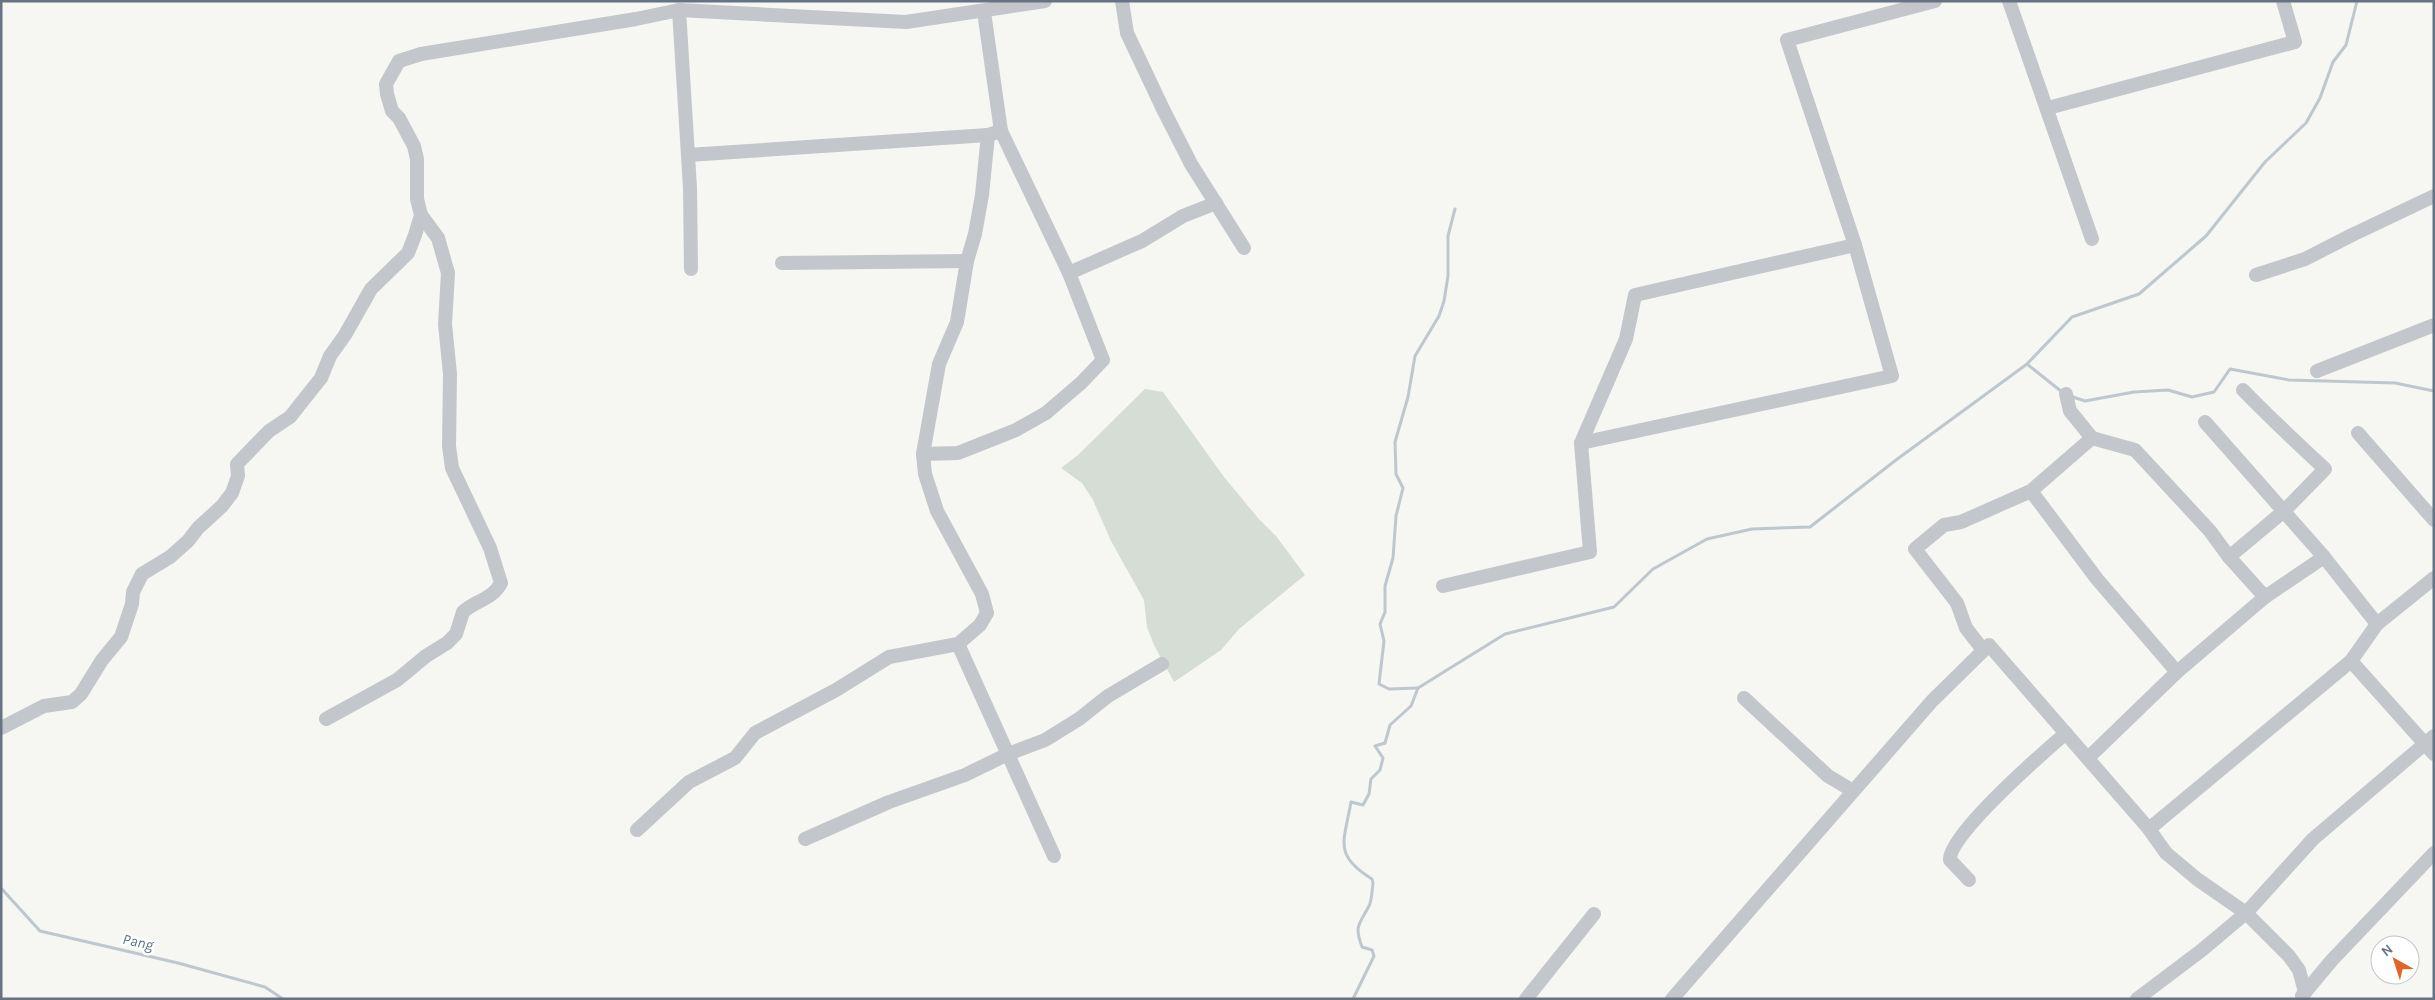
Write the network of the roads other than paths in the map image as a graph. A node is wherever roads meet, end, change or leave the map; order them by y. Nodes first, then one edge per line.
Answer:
1 (1045, 1) edge
2 (1122, 1) edge
3 (1935, 1) edge
4 (2009, 1) edge
5 (2283, 1) edge
6 (976, 9) edge
7 (679, 10) junction
8 (2048, 108) junction
9 (995, 133) junction
10 (688, 155) junction
11 (2434, 196) edge
12 (1216, 203) junction
13 (421, 215) junction
14 (2092, 239) dead end
15 (1855, 245) junction
16 (1244, 248) dead end
17 (967, 260) junction
18 (782, 263) dead end
19 (691, 269) dead end
20 (1069, 273) junction
21 (2256, 276) dead end
22 (2434, 325) edge
23 (2317, 371) dead end
24 (2243, 390) dead end
25 (2066, 394) dead end
26 (2205, 422) dead end
27 (2358, 433) dead end
28 (2092, 438) junction
29 (1581, 443) junction
30 (924, 454) junction
31 (2031, 491) junction
32 (2284, 512) junction
33 (2434, 520) edge
34 (2229, 557) junction
35 (2324, 557) junction
36 (2434, 578) edge
37 (1443, 586) dead end
38 (2265, 598) junction
39 (2377, 624) junction
40 (958, 644) junction
41 (1983, 650) junction
42 (2351, 661) junction
43 (1162, 664) dead end
44 (2177, 672) junction
45 (1744, 698) dead end
46 (326, 719) dead end
47 (1, 728) edge
48 (2066, 733) junction
49 (2431, 744) edge
50 (1008, 754) junction
51 (2088, 758) junction
52 (1853, 791) junction
53 (2149, 829) junction
54 (637, 830) dead end
55 (805, 839) dead end
56 (2434, 853) edge
57 (1054, 856) dead end
58 (1969, 880) dead end
59 (2246, 913) junction
60 (1594, 914) dead end
61 (2302, 995) edge
62 (1526, 999) edge
63 (1672, 999) edge
64 (2137, 999) edge

1 - 6 street
2 - 12 street
3 - 15 street
4 - 8 street
5 - 8 street
6 - 7 street
6 - 9 street
7 - 10 street
7 - 13 street
8 - 14 street
9 - 10 street
9 - 17 street
9 - 20 street
10 - 19 street
11 - 21 street
12 - 16 street
12 - 20 street
13 - 46 street
13 - 47 street
15 - 29 street
15 - 29 street
17 - 18 street
17 - 30 street
20 - 30 street
22 - 23 street
24 - 32 street
25 - 28 street
26 - 32 street
27 - 33 street
28 - 31 street
28 - 34 street
29 - 37 street
30 - 40 street
31 - 41 street
31 - 44 street
32 - 34 street
32 - 35 street
34 - 38 street
35 - 38 street
35 - 39 street
36 - 39 street
38 - 44 street
39 - 42 street
40 - 50 street
40 - 54 street
41 - 48 street
41 - 52 street
42 - 49 street
42 - 53 street
43 - 50 street
44 - 51 street
45 - 52 street
48 - 51 street
48 - 58 street
49 - 59 street
50 - 55 street
50 - 57 street
51 - 53 street
52 - 63 street
53 - 59 street
56 - 61 street
59 - 61 street
59 - 64 street
60 - 62 street

